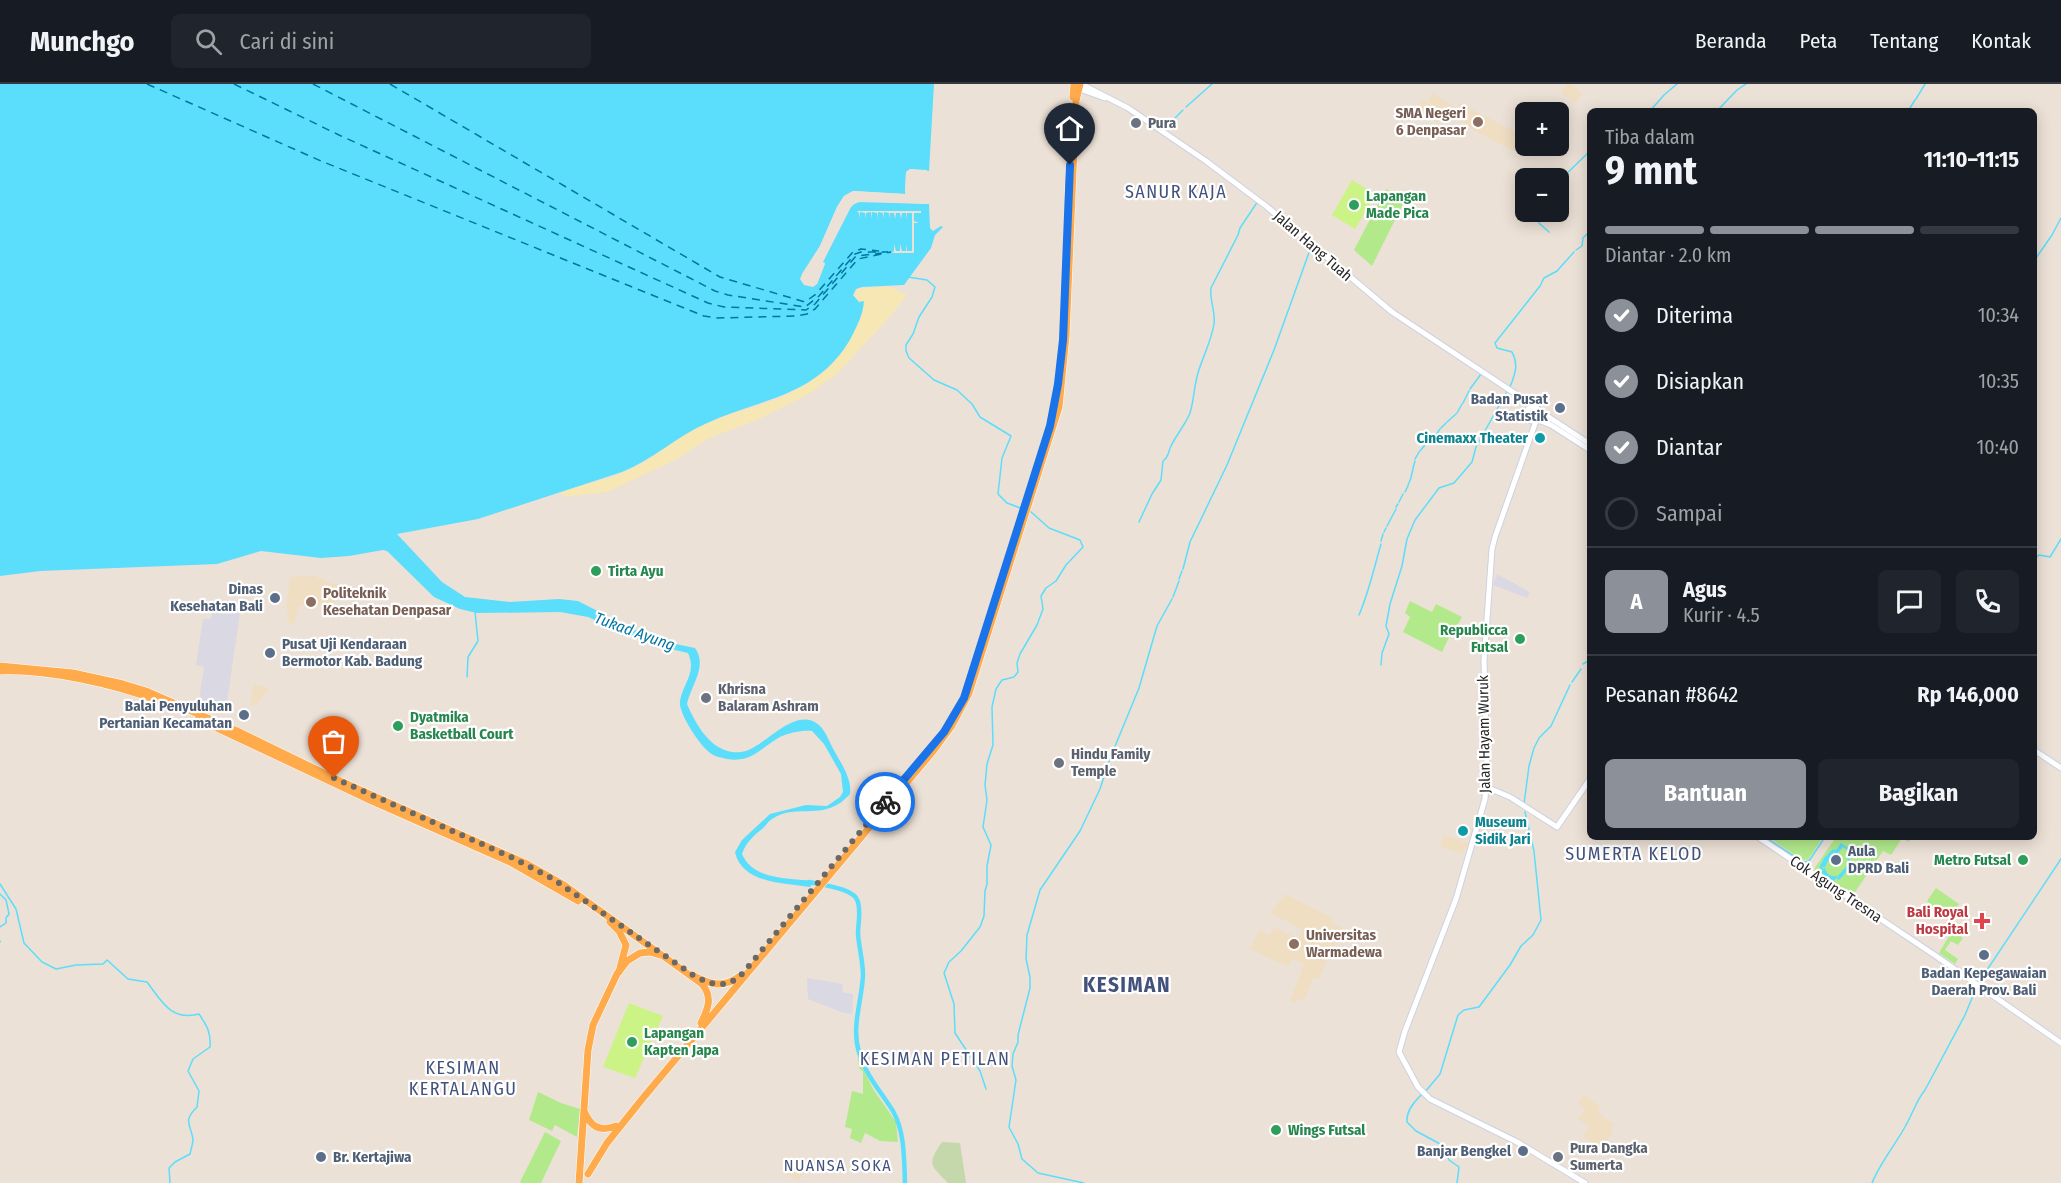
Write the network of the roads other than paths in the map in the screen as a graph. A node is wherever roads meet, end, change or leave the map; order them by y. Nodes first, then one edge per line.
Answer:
1 (1077, 85) edge
2 (1518, 396) junction
3 (1534, 406) junction
4 (1541, 412) junction
5 (1527, 415) junction
6 (1537, 420) junction
7 (1533, 434) junction
8 (1587, 442) edge
9 (1587, 448) edge
10 (0, 666) edge
11 (0, 671) edge
12 (2037, 752) edge
13 (2061, 768) edge
14 (1587, 783) edge
15 (1486, 787) junction
16 (356, 791) junction
17 (1762, 840) edge
18 (814, 889) junction
19 (587, 904) junction
20 (676, 963) junction
21 (619, 972) junction
22 (693, 975) junction
23 (726, 996) junction
24 (701, 1023) junction
25 (2061, 1043) edge
26 (583, 1108) junction
27 (616, 1126) junction
28 (588, 1174) junction
29 (579, 1183) edge
30 (585, 1183) edge
31 (1585, 1183) edge

1 - 2 main road, Jalan Hang Tuah
1 - 18 highway
2 - 3 main road, Jalan Hang Tuah
2 - 5 main road
3 - 4 main road
3 - 5 main road
4 - 6 main road
4 - 8 main road
5 - 6 main road
5 - 7 main road
6 - 7 main road, Jalan Hayam Wuruk
6 - 9 main road
7 - 15 main road, Jalan Hayam Wuruk
10 - 16 highway
11 - 16 highway
12 - 13 main road
14 - 15 main road
15 - 31 main road, Jalan Hayam Wuruk
16 - 19 highway
16 - 19 highway
17 - 25 main road, Cok Agung Tresna
18 - 22 highway
18 - 23 highway
19 - 20 highway
19 - 21 highway
20 - 21 highway
20 - 22 highway
21 - 26 highway
22 - 24 highway
23 - 24 highway
23 - 28 highway
24 - 27 highway
26 - 27 highway
26 - 29 highway
27 - 28 highway
28 - 30 highway

